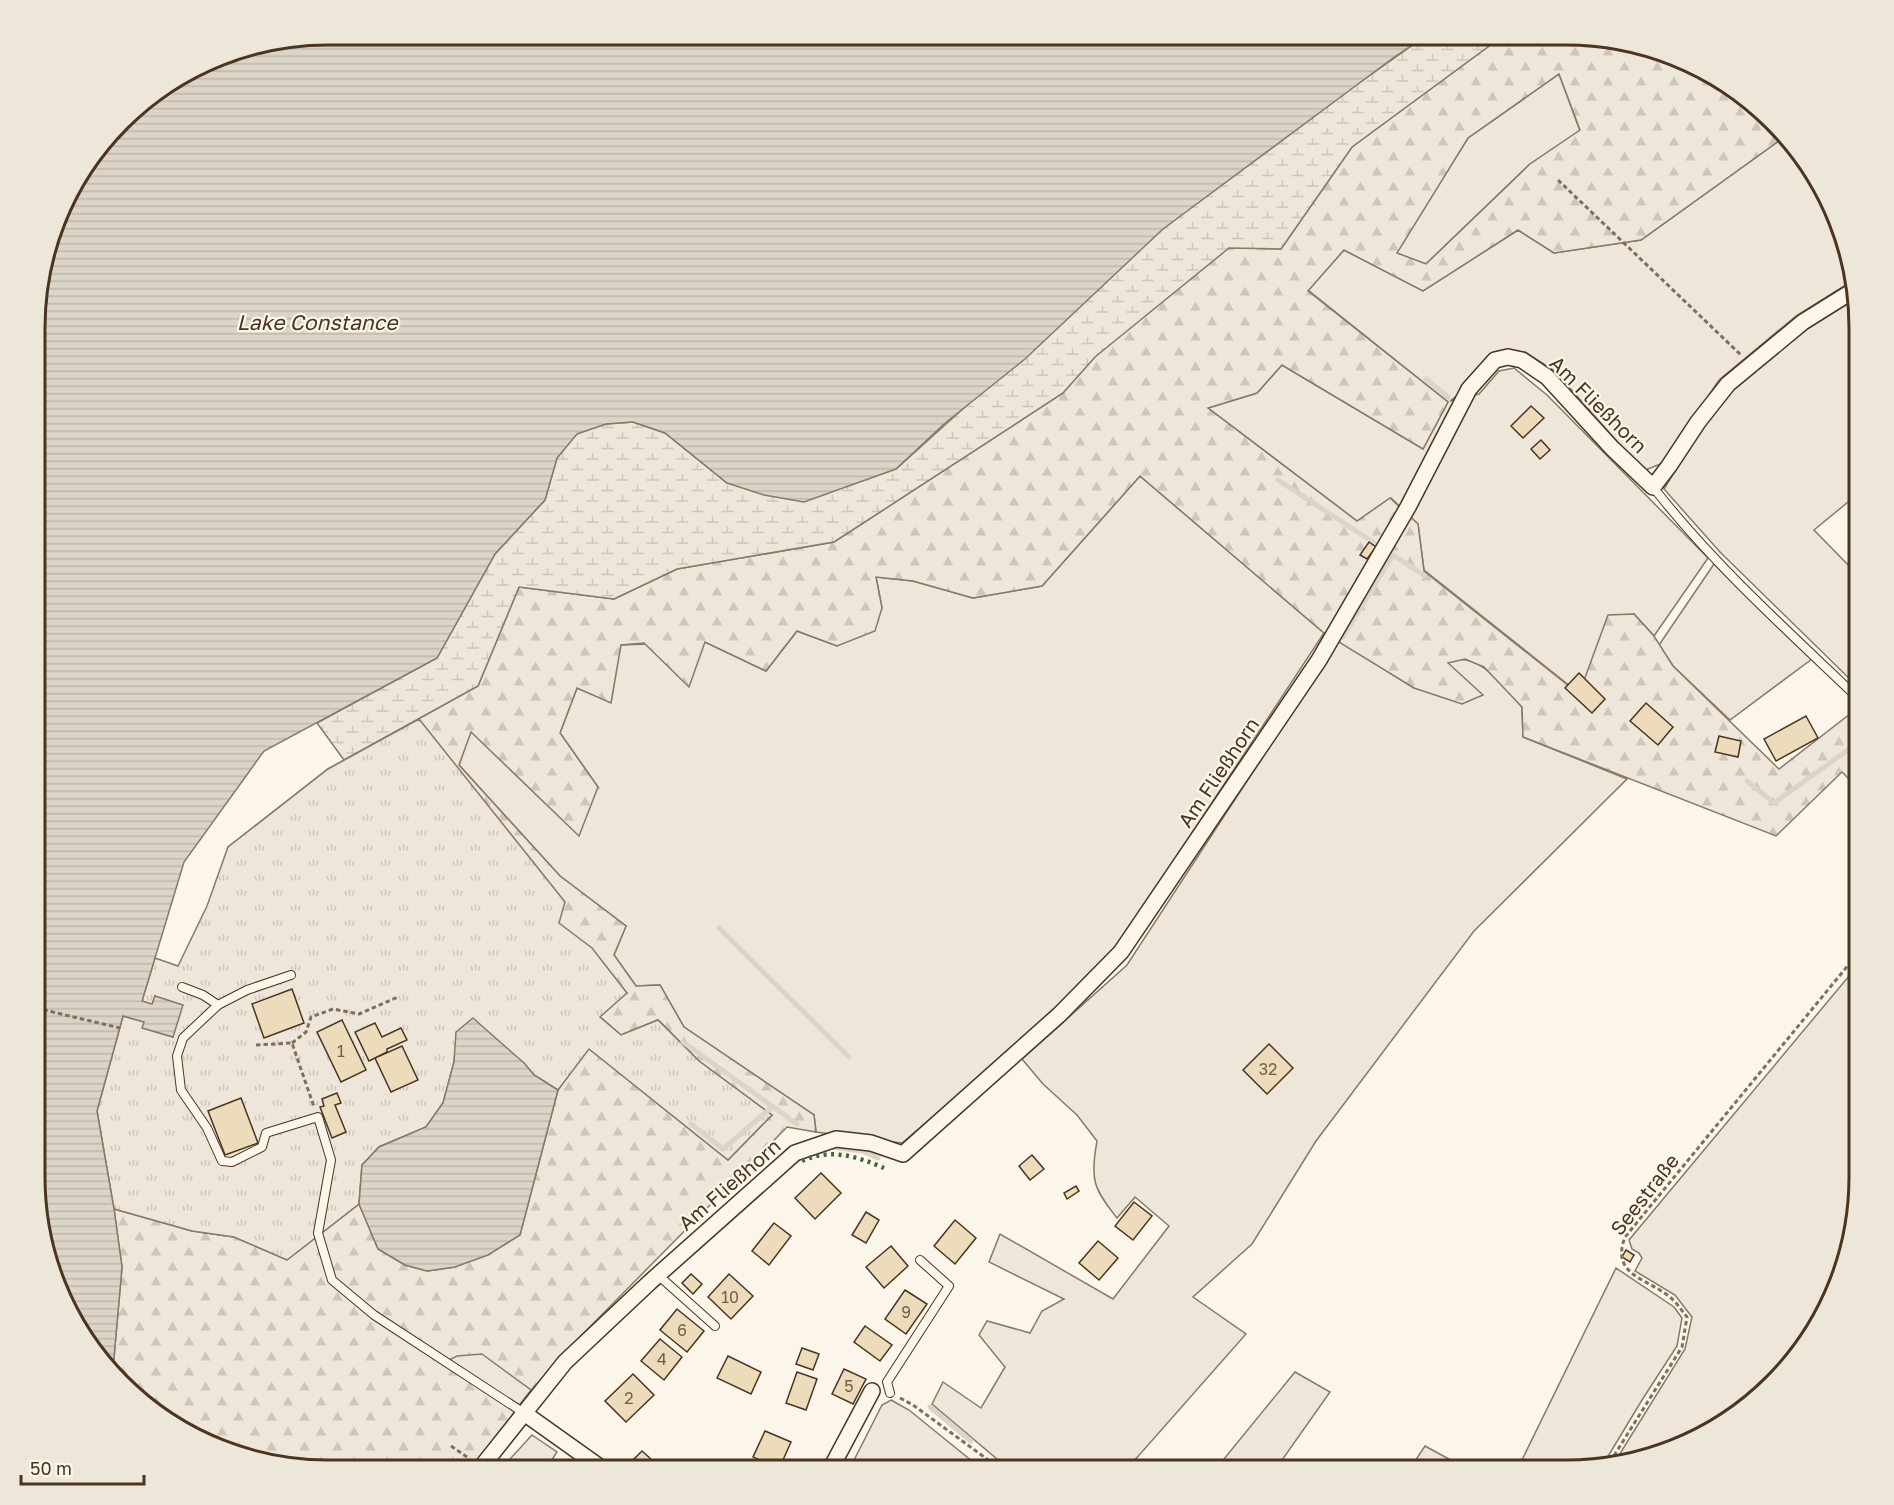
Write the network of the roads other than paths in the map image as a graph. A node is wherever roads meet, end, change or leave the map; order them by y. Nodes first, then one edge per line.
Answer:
1 (1847, 294) edge
2 (1653, 486) junction
3 (1849, 689) edge
4 (291, 975) dead end
5 (182, 987) dead end
6 (218, 1005) junction
7 (920, 1260) dead end
8 (658, 1275) junction
9 (715, 1326) dead end
10 (872, 1391) dead end
11 (890, 1393) road end
12 (524, 1413) junction
13 (486, 1460) edge
14 (590, 1460) edge
15 (835, 1460) edge

1 - 2 street, Am Fließhorn
2 - 3 lane
2 - 8 street, Am Fließhorn
4 - 6 lane
5 - 6 lane
6 - 12 lane
7 - 11 lane
8 - 9 lane
8 - 12 street, Am Fließhorn
10 - 15 street
12 - 13 street, Am Fließhorn
12 - 14 street

